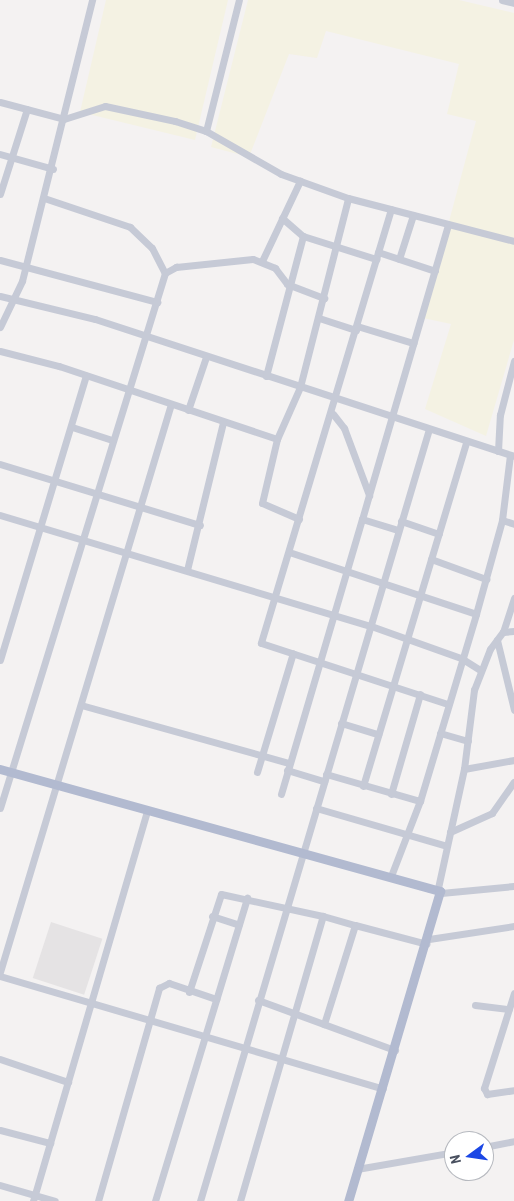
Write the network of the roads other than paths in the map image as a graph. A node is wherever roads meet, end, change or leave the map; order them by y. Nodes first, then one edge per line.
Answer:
1 (92, 0) edge
2 (240, 0) edge
3 (502, 0) edge
4 (514, 3) edge
5 (0, 102) edge
6 (27, 109) junction
7 (64, 119) junction
8 (206, 131) junction
9 (0, 154) edge
10 (13, 158) junction
11 (53, 169) junction
12 (300, 181) junction
13 (0, 194) edge
14 (44, 198) junction
15 (348, 198) junction
16 (391, 209) junction
17 (413, 215) junction
18 (282, 218) junction
19 (448, 224) junction
20 (303, 236) junction
21 (514, 241) edge
22 (338, 245) junction
23 (377, 256) junction
24 (399, 259) junction
25 (0, 260) edge
26 (262, 261) junction
27 (25, 268) junction
28 (434, 271) junction
29 (166, 273) junction
30 (288, 284) junction
31 (0, 296) edge
32 (324, 298) junction
33 (15, 300) junction
34 (157, 302) junction
35 (319, 318) junction
36 (0, 327) edge
37 (356, 328) junction
38 (146, 338) junction
39 (413, 343) junction
40 (0, 351) edge
41 (206, 357) junction
42 (514, 362) edge
43 (86, 376) junction
44 (266, 376) junction
45 (300, 387) junction
46 (130, 389) junction
47 (337, 399) junction
48 (171, 404) junction
49 (188, 410) junction
50 (333, 414) junction
51 (391, 417) junction
52 (223, 422) junction
53 (72, 427) junction
54 (429, 429) junction
55 (277, 439) junction
56 (112, 440) junction
57 (466, 442) junction
58 (498, 451) junction
59 (512, 456) edge
60 (0, 464) edge
61 (56, 481) junction
62 (96, 495) junction
63 (369, 495) junction
64 (141, 506) junction
65 (0, 515) edge
66 (299, 519) junction
67 (362, 519) junction
68 (502, 520) junction
69 (401, 521) junction
70 (514, 524) edge
71 (200, 525) junction
72 (43, 528) junction
73 (397, 530) junction
74 (438, 534) junction
75 (83, 539) junction
76 (127, 552) junction
77 (289, 552) junction
78 (431, 558) junction
79 (345, 569) junction
80 (188, 570) junction
81 (486, 579) junction
82 (382, 582) junction
83 (423, 595) junction
84 (275, 597) junction
85 (514, 598) edge
86 (476, 614) junction
87 (333, 615) junction
88 (371, 626) junction
89 (514, 631) edge
90 (503, 632) junction
91 (409, 639) junction
92 (497, 640) junction
93 (293, 653) junction
94 (462, 658) junction
95 (0, 660) edge
96 (319, 662) junction
97 (480, 670) junction
98 (356, 674) junction
99 (394, 686) junction
100 (420, 694) junction
101 (448, 704) junction
102 (81, 705) junction
103 (514, 710) edge
104 (342, 723) junction
105 (440, 733) junction
106 (378, 734) junction
107 (468, 741) junction
108 (262, 754) junction
109 (514, 760) edge
110 (288, 767) junction
111 (0, 769) edge
112 (464, 769) junction
113 (10, 772) junction
114 (257, 772) dead end
115 (325, 778) junction
116 (514, 782) edge
117 (57, 784) junction
118 (363, 786) junction
119 (281, 794) dead end
120 (391, 794) junction
121 (420, 801) junction
122 (0, 808) edge
123 (316, 808) junction
124 (147, 811) junction
125 (450, 832) junction
126 (405, 835) junction
127 (447, 846) junction
128 (302, 852) junction
129 (391, 876) junction
130 (514, 886) edge
131 (439, 891) junction
132 (247, 898) junction
133 (286, 907) junction
134 (212, 916) junction
135 (323, 916) junction
136 (239, 925) junction
137 (355, 925) junction
138 (514, 926) edge
139 (428, 942) junction
140 (0, 972) edge
141 (0, 976) edge
142 (189, 992) junction
143 (514, 993) edge
144 (216, 999) junction
145 (258, 1000) junction
146 (90, 1005) junction
147 (475, 1005) dead end
148 (509, 1009) junction
149 (294, 1014) junction
150 (151, 1022) junction
151 (324, 1024) junction
152 (205, 1038) junction
153 (244, 1048) junction
154 (395, 1050) junction
155 (0, 1059) edge
156 (280, 1060) junction
157 (68, 1082) junction
158 (383, 1089) junction
159 (514, 1090) edge
160 (0, 1130) edge
161 (514, 1141) edge
162 (50, 1143) junction
163 (494, 1144) edge
164 (444, 1154) edge
165 (357, 1169) junction
166 (0, 1185) edge
167 (34, 1198) edge
168 (55, 1201) edge
169 (98, 1201) edge
170 (155, 1201) edge
171 (200, 1201) edge
172 (240, 1201) edge
173 (348, 1201) edge

1 - 7 street
2 - 8 street
3 - 4 street
5 - 6 street
6 - 7 street
6 - 10 street
7 - 8 street
7 - 11 street
8 - 12 street
9 - 10 street
10 - 11 street
10 - 13 street
11 - 14 street
12 - 15 street
12 - 18 street
14 - 27 street
14 - 29 street
15 - 16 street
15 - 22 street
16 - 17 street
16 - 23 street
17 - 19 street
17 - 24 street
18 - 20 street
18 - 26 street
19 - 21 street
19 - 28 street
20 - 22 street
20 - 30 street
22 - 23 street
22 - 32 street
23 - 24 street
23 - 37 street
24 - 28 street
25 - 27 street
26 - 29 street
26 - 30 street
27 - 33 street
27 - 34 street
28 - 39 street
29 - 34 street
30 - 32 street
30 - 44 street
31 - 33 street
32 - 35 street
33 - 36 street
33 - 38 street
34 - 38 street
35 - 37 street
35 - 45 street
37 - 39 street
37 - 47 street
38 - 41 street
38 - 46 street
39 - 51 street
40 - 43 street
41 - 44 street
41 - 49 street
42 - 58 street
43 - 46 street
43 - 53 street
44 - 45 street
45 - 47 street
45 - 55 street
46 - 48 street
46 - 56 street
47 - 50 street
47 - 51 street
48 - 49 street
48 - 64 street
49 - 52 street
50 - 63 street
50 - 66 street
51 - 54 street
51 - 63 street
52 - 55 street
52 - 71 street
53 - 56 street
53 - 61 street
54 - 57 street
54 - 69 street
55 - 66 street
56 - 62 street
57 - 58 street
57 - 74 street
58 - 59 street
59 - 68 street
60 - 61 street
61 - 62 street
61 - 72 street
62 - 64 street
62 - 75 street
63 - 67 street
64 - 71 street
64 - 76 street
65 - 72 street
66 - 77 street
67 - 73 street
67 - 79 street
68 - 70 street
68 - 81 street
69 - 73 street
69 - 74 street
71 - 80 street
72 - 75 street
72 - 95 street
73 - 82 street
74 - 78 street
75 - 76 street
75 - 113 street
76 - 80 street
76 - 102 street
77 - 79 street
77 - 84 street
78 - 81 street
78 - 83 street
79 - 82 street
79 - 87 street
80 - 84 street
81 - 86 street
82 - 83 street
82 - 88 street
83 - 86 street
83 - 91 street
84 - 87 street
84 - 93 street
85 - 90 street
86 - 94 street
87 - 88 street
87 - 96 street
88 - 91 street
88 - 98 street
89 - 90 street
90 - 92 street
91 - 94 street
91 - 99 street
92 - 97 street
92 - 103 street
93 - 96 street
93 - 108 street
94 - 97 street
94 - 101 street
96 - 98 street
96 - 110 street
97 - 107 street
98 - 99 street
98 - 104 street
99 - 100 street
99 - 106 street
100 - 101 street
100 - 120 street
101 - 105 street
102 - 108 street
102 - 117 street
104 - 106 street
104 - 115 street
105 - 107 street
105 - 121 street
106 - 118 street
107 - 112 street
108 - 110 street
108 - 114 street
109 - 112 street
110 - 115 street
110 - 119 street
111 - 113 main road
112 - 125 street
113 - 117 main road
113 - 122 street
115 - 118 street
115 - 123 street
116 - 125 street
117 - 124 main road
117 - 140 street
118 - 120 street
120 - 121 street
121 - 126 street
123 - 126 street
123 - 128 street
124 - 128 main road
124 - 146 street
125 - 127 street
126 - 127 street
126 - 129 street
127 - 131 street
128 - 129 main road
128 - 133 street
129 - 131 main road
130 - 131 street
131 - 139 main road
132 - 133 street
132 - 134 street
132 - 136 street
133 - 135 street
133 - 145 street
134 - 136 street
134 - 142 street
135 - 137 street
135 - 149 street
136 - 144 street
137 - 139 street
137 - 151 street
138 - 139 street
139 - 154 main road
141 - 146 street
142 - 144 street
142 - 150 street
143 - 148 street
144 - 152 street
145 - 149 street
145 - 153 street
146 - 150 street
146 - 157 street
147 - 148 street
148 - 159 street
149 - 151 street
149 - 156 street
150 - 152 street
150 - 169 street
151 - 154 street
152 - 153 street
152 - 170 street
153 - 156 street
153 - 171 street
154 - 158 main road
155 - 157 street
156 - 158 street
156 - 172 street
157 - 162 street
158 - 165 main road
160 - 162 street
161 - 163 street
162 - 167 street
164 - 165 street
165 - 173 main road
166 - 167 street
167 - 168 street

